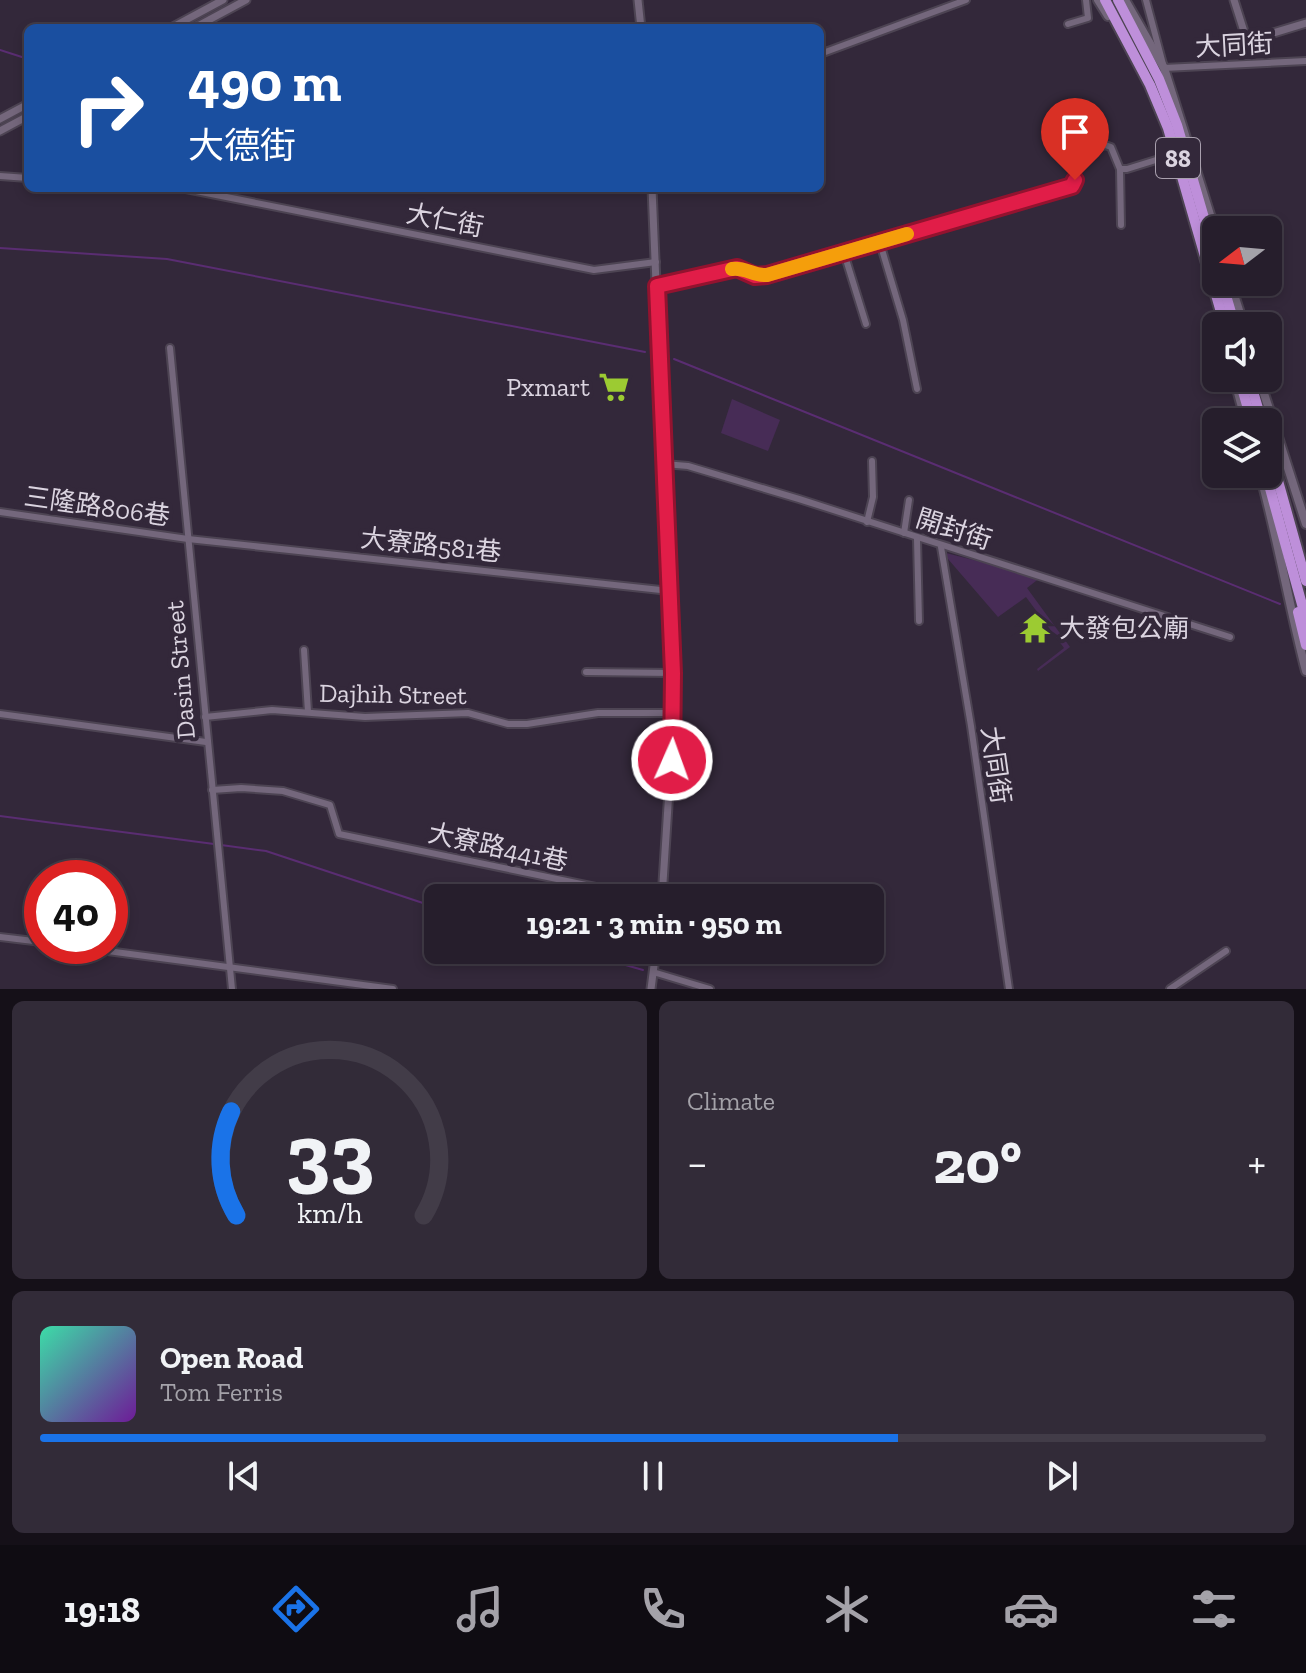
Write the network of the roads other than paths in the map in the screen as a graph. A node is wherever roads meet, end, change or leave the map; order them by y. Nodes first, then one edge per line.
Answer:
1 (223, 0) edge
2 (246, 0) edge
3 (638, 0) edge
4 (966, 0) edge
5 (1086, 0) edge
6 (1098, 0) edge
7 (1105, 0) edge
8 (1118, 0) edge
9 (1125, 0) edge
10 (1146, 0) edge
11 (1234, 0) edge
12 (1306, 23) edge
13 (178, 24) edge
14 (201, 24) edge
15 (641, 24) edge
16 (1068, 24) dead end
17 (824, 53) edge
18 (1306, 61) edge
19 (1164, 68) junction
20 (24, 106) edge
21 (24, 118) edge
22 (0, 119) edge
23 (0, 131) edge
24 (1172, 155) junction
25 (1120, 169) junction
26 (0, 176) edge
27 (24, 178) edge
28 (201, 192) edge
29 (652, 192) edge
30 (1203, 216) edge
31 (1210, 216) edge
32 (1121, 225) dead end
33 (880, 243) junction
34 (844, 253) junction
35 (656, 262) junction
36 (657, 286) junction
37 (1218, 312) edge
38 (1218, 312) edge
39 (866, 324) dead end
40 (170, 348) dead end
41 (917, 389) dead end
42 (1264, 392) edge
43 (872, 461) dead end
44 (664, 464) junction
45 (1282, 482) edge
46 (1264, 488) edge
47 (1270, 488) edge
48 (1280, 488) edge
49 (909, 500) dead end
50 (0, 512) edge
51 (867, 522) junction
52 (1306, 524) edge
53 (1282, 531) junction
54 (904, 533) junction
55 (188, 539) junction
56 (917, 539) junction
57 (941, 547) junction
58 (1306, 560) edge
59 (1306, 581) edge
60 (670, 591) junction
61 (1306, 619) edge
62 (919, 621) dead end
63 (1230, 637) dead end
64 (1306, 645) edge
65 (304, 650) dead end
66 (1306, 671) edge
67 (586, 672) dead end
68 (673, 673) junction
69 (308, 712) junction
70 (674, 713) junction
71 (0, 714) edge
72 (205, 717) junction
73 (206, 742) junction
74 (212, 790) junction
75 (581, 884) edge
76 (663, 884) edge
77 (0, 937) edge
78 (24, 940) edge
79 (1226, 951) dead end
80 (128, 954) edge
81 (654, 964) edge
82 (230, 967) junction
83 (653, 972) junction
84 (330, 980) junction
85 (232, 989) edge
86 (331, 989) edge
87 (393, 989) edge
88 (651, 989) edge
89 (710, 989) edge
90 (1009, 989) edge
91 (1170, 989) edge

1 - 13 street
2 - 14 street
3 - 15 street
4 - 17 street
5 - 16 street
6 - 24 main road
7 - 38 highway, 88
8 - 30 highway, 88
9 - 19 main road
10 - 19 street
11 - 12 street
18 - 19 street, 大同街
19 - 31 main road
20 - 22 street
21 - 23 street
24 - 25 street
24 - 37 main road
25 - 32 street
25 - 33 street
26 - 27 street
28 - 35 street, 大仁街
29 - 35 street
33 - 34 street
33 - 41 street
34 - 36 street
34 - 39 street
35 - 36 street
36 - 44 street
40 - 55 street, Dasin Street
42 - 52 main road
43 - 51 street
44 - 51 street, 開封街
44 - 60 street
45 - 58 highway
46 - 66 main road
47 - 53 highway
48 - 59 highway
49 - 54 street
50 - 55 street, 三隆路806巷
51 - 54 street, 開封街
53 - 61 highway
53 - 64 highway
54 - 56 street, 開封街
55 - 60 street, 大寮路581巷
55 - 72 street, Dasin Street
56 - 57 street, 開封街
56 - 62 street
57 - 63 street, 開封街
57 - 90 street, 大同街
60 - 68 street
65 - 69 street
67 - 68 street
68 - 70 street
69 - 70 street, Dajhih Street
69 - 72 street, Dajhih Street
70 - 76 street
71 - 73 street
72 - 73 street, Dasin Street
73 - 74 street, Dasin Street
74 - 75 street, 大寮路441巷
74 - 82 street, Dasin Street
77 - 78 street
79 - 91 street
80 - 82 street
81 - 83 street
82 - 84 street
82 - 85 street, Dasin Street
83 - 88 street
83 - 89 street
84 - 86 street
84 - 87 street

